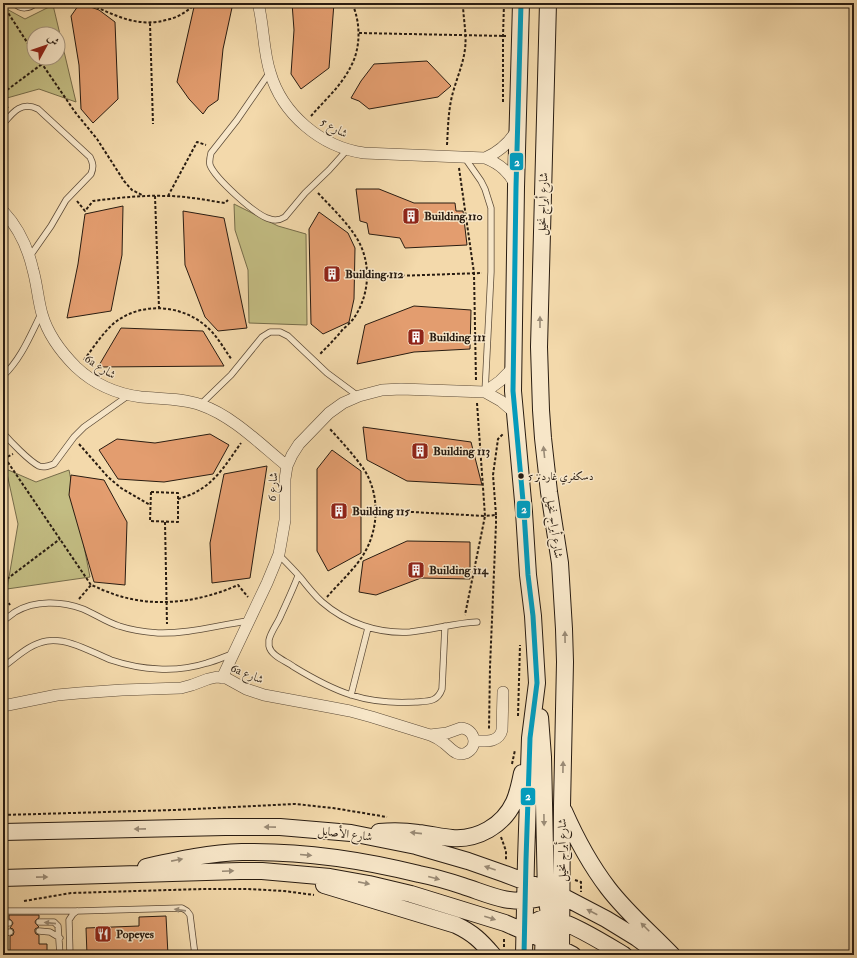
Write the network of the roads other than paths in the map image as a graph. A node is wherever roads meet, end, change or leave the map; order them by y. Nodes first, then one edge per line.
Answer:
1 (14, 3) edge
2 (36, 3) edge
3 (258, 3) edge
4 (521, 3) edge
5 (548, 3) edge
6 (270, 72) junction
7 (3, 124) edge
8 (518, 129) junction
9 (346, 150) junction
10 (462, 157) junction
11 (485, 158) junction
12 (516, 187) junction
13 (3, 211) edge
14 (30, 256) junction
15 (42, 313) junction
16 (513, 368) junction
17 (3, 376) edge
18 (481, 392) junction
19 (129, 395) junction
20 (358, 396) junction
21 (200, 405) junction
22 (515, 413) junction
23 (3, 433) edge
24 (287, 466) junction
25 (279, 554) junction
26 (298, 576) junction
27 (3, 621) edge
28 (248, 621) junction
29 (477, 622) dead end
30 (444, 626) junction
31 (368, 628) junction
32 (233, 654) junction
33 (3, 667) edge
34 (222, 678) junction
35 (537, 683) junction
36 (503, 692) dead end
37 (351, 695) junction
38 (3, 706) edge
39 (430, 735) junction
40 (530, 738) junction
41 (474, 741) junction
42 (562, 806) junction
43 (3, 832) edge
44 (351, 833) junction
45 (284, 872) junction
46 (112, 875) junction
47 (3, 878) edge
48 (526, 883) junction
49 (545, 895) junction
50 (77, 911) junction
51 (3, 913) edge
52 (551, 919) junction
53 (39, 922) dead end
54 (39, 931) dead end
55 (524, 931) junction
56 (10, 932) dead end
57 (3, 933) edge
58 (60, 938) junction
59 (544, 948) edge
60 (565, 953) edge
61 (60, 955) edge
62 (70, 955) edge
63 (195, 955) edge
64 (493, 955) edge
65 (524, 955) edge
66 (624, 955) edge
67 (660, 955) edge
68 (672, 955) edge

1 - 2 lane
3 - 6 street, شارع 5
4 - 8 main road, شارع أبراج نخيل
42 -> 5 main road, شارع أبراج نخيل
6 - 9 street, شارع 5
6 - 9 lane
7 - 14 lane
8 - 11 street
8 - 12 main road, شارع أبراج نخيل
9 - 10 street, شارع 5
10 - 11 street, شارع 5
10 - 18 lane
11 - 12 street, شارع 5
12 - 16 main road, شارع أبراج نخيل
13 - 14 street, 6a شارع
14 - 15 street, 6a شارع
15 - 17 lane
15 - 19 street, 6a شارع
16 - 18 street
16 - 22 main road, شارع أبراج نخيل
18 - 20 street, شارع 6
18 - 22 street, شارع 6
19 - 21 street, 6a شارع
19 - 23 lane
20 - 21 lane
20 - 24 street, شارع 6
21 - 24 street, 6a شارع
22 - 35 main road, شارع أبراج نخيل
24 - 25 street, شارع 6
25 - 26 lane
25 - 28 street, شارع 6
26 - 31 lane
26 - 37 lane
27 - 28 lane
28 - 32 street, شارع 6
29 - 30 lane
30 - 31 lane
30 - 37 lane
31 - 37 lane
32 - 33 lane
32 - 34 street, شارع 6
34 - 38 street, 6a شارع
34 - 39 street, 6a شارع
35 - 40 main road, شارع أبراج نخيل
35 -> 49 main road
36 - 41 street
39 - 41 street
39 - 41 street
40 -> 44 main road
40 - 48 main road, شارع أبراج نخيل
42 - 49 main road, شارع أبراج نخيل
68 -> 42 main road
44 -> 43 main road, شارع الأصايل
48 -> 44 main road, شارع الأصايل
46 -> 45 main road
45 -> 55 main road
45 - 64 main road
47 -> 46 main road
46 -> 49 main road
48 - 49 main road, شارع أبراج نخيل
49 - 52 main road, شارع أبراج نخيل
49 - 52 main road
49 - 55 main road, شارع أبراج نخيل
67 -> 49 main road
50 - 51 lane
50 - 62 lane
63 -> 50 lane
52 - 55 main road
52 - 59 main road
52 - 60 main road
52 - 66 main road
58 -> 53 lane
54 - 58 lane
55 - 59 main road
55 - 65 main road, شارع أبراج نخيل
56 - 57 lane
58 - 61 lane
59 - 60 main road

